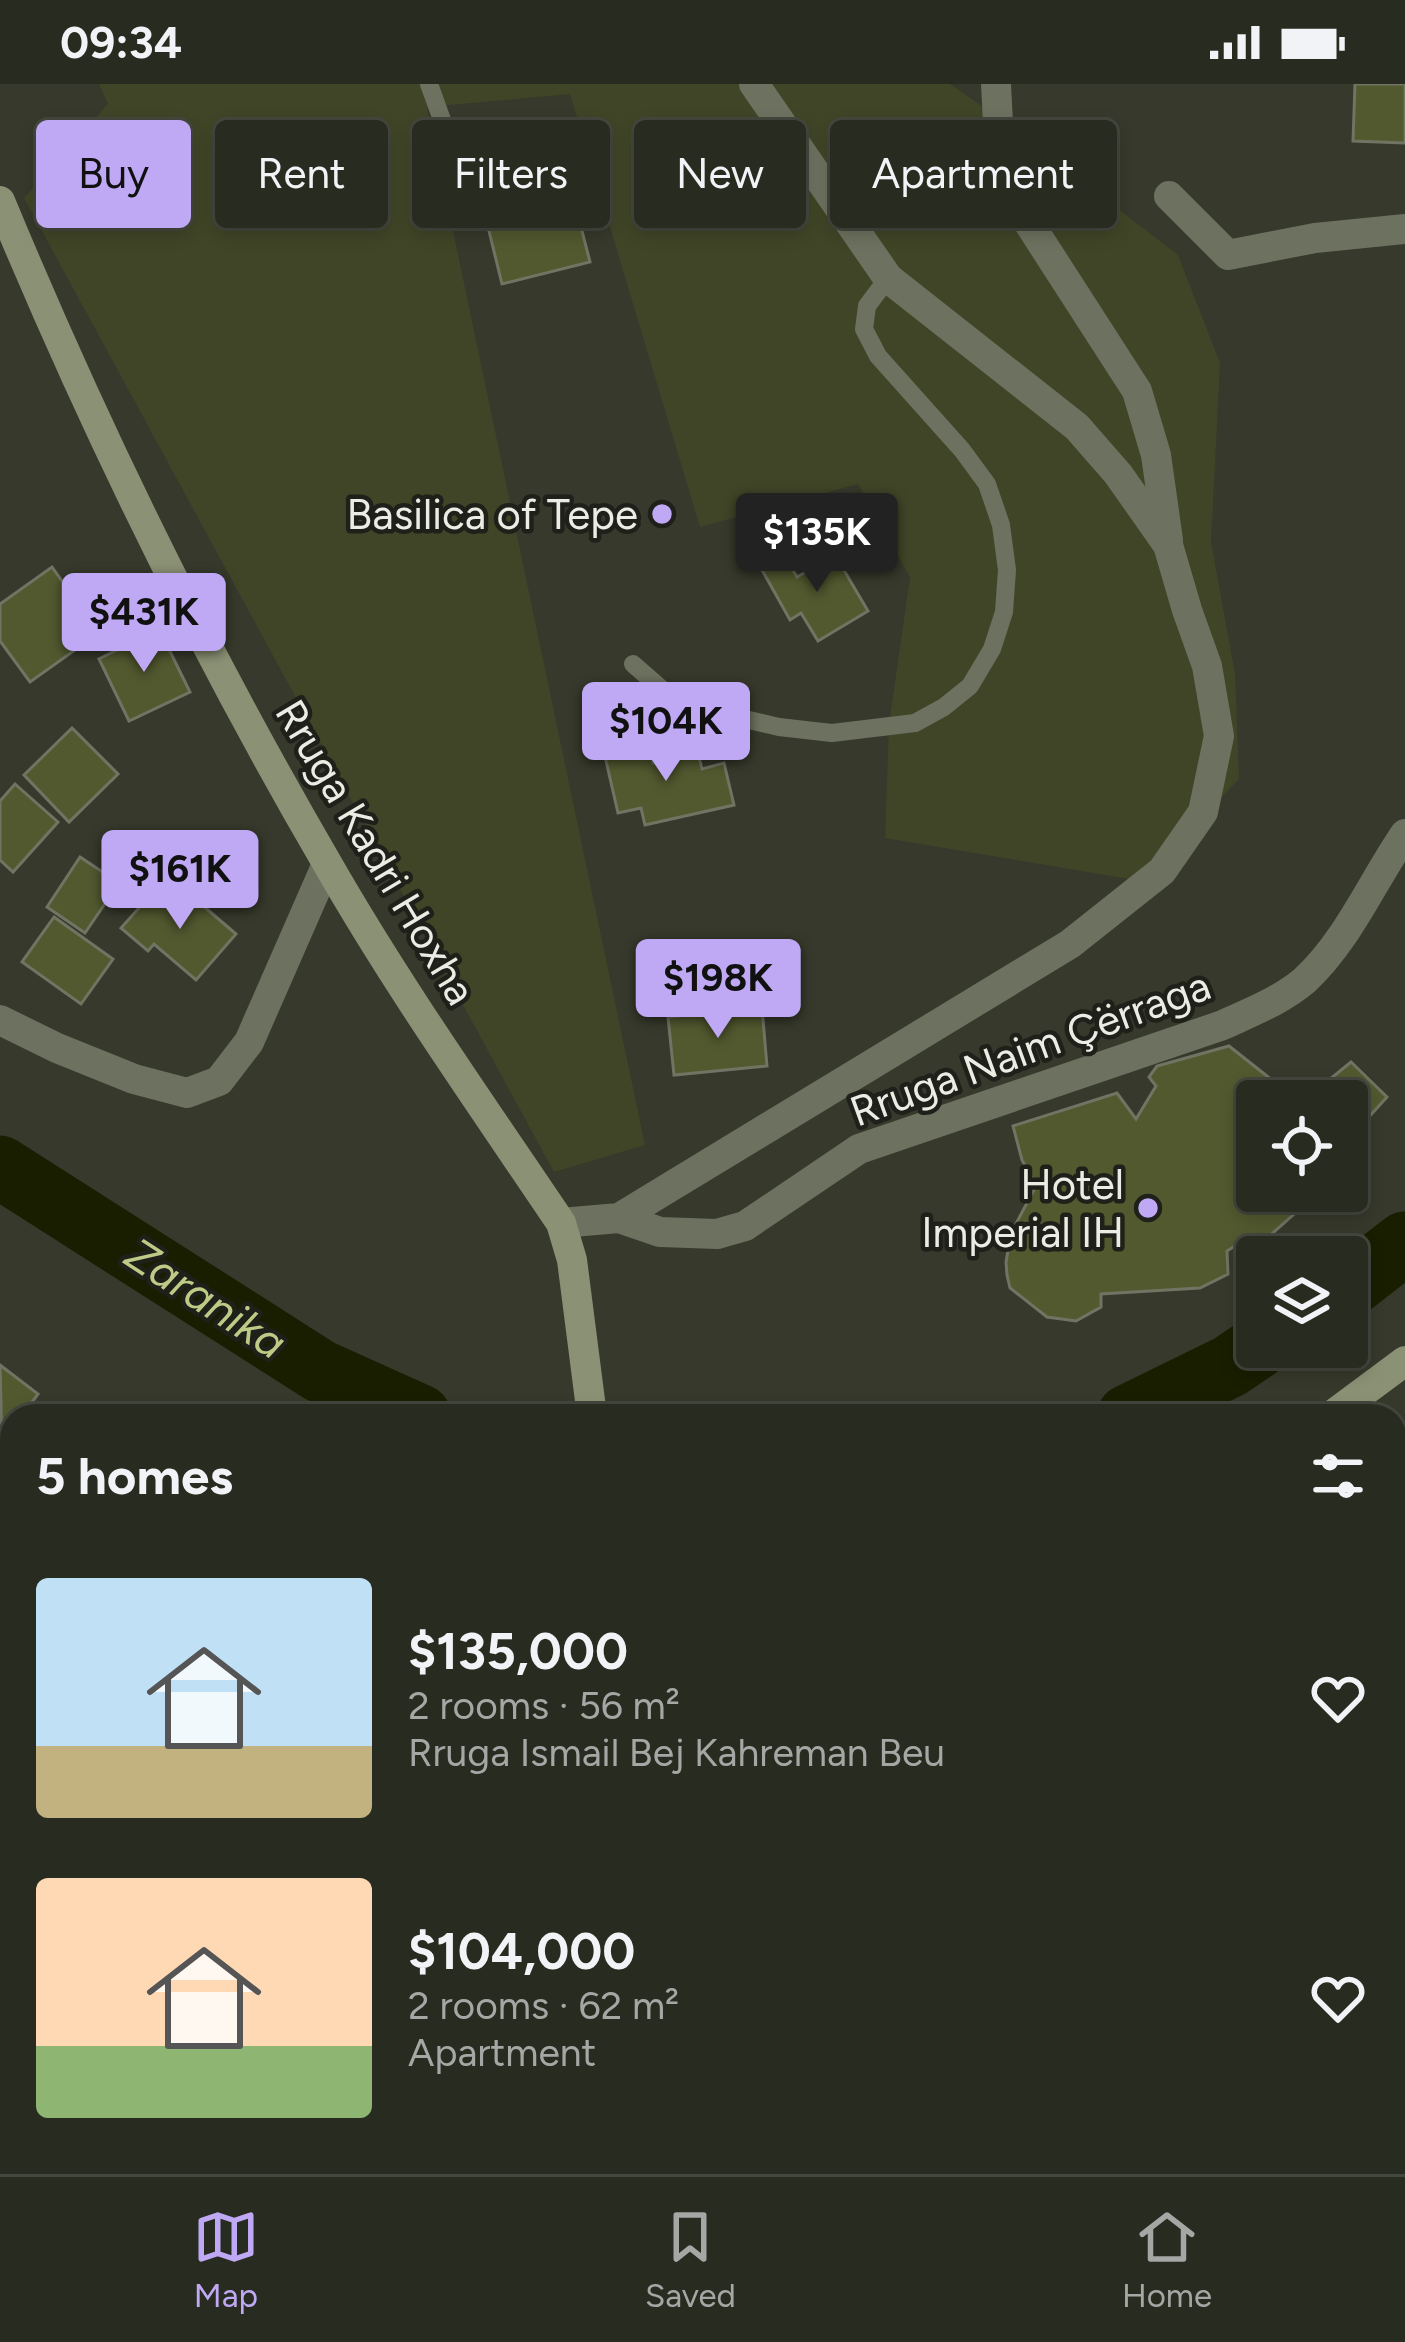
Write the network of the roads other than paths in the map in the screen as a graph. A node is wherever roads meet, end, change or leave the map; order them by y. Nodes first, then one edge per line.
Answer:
1 (429, 84) edge
2 (754, 84) edge
3 (996, 84) edge
4 (442, 120) edge
5 (1169, 196) dead end
6 (0, 201) edge
7 (1405, 229) edge
8 (887, 278) junction
9 (1168, 545) junction
10 (633, 664) dead end
11 (1401, 847) edge
12 (327, 864) junction
13 (0, 1020) edge
14 (620, 1218) junction
15 (560, 1222) junction
16 (1405, 1361) edge
17 (590, 1404) edge
18 (1347, 1404) edge

1 - 4 lane
2 - 8 street
3 - 9 street
5 - 7 street
6 - 12 main road, Rruga Kadri Hoxha
8 - 9 street
8 - 10 lane
9 - 14 street
11 - 14 street, Rruga Naim Çërraga
12 - 13 street
12 - 15 main road, Rruga Kadri Hoxha
14 - 15 street
15 - 17 main road, Rruga Kadri Hoxha
16 - 18 main road

